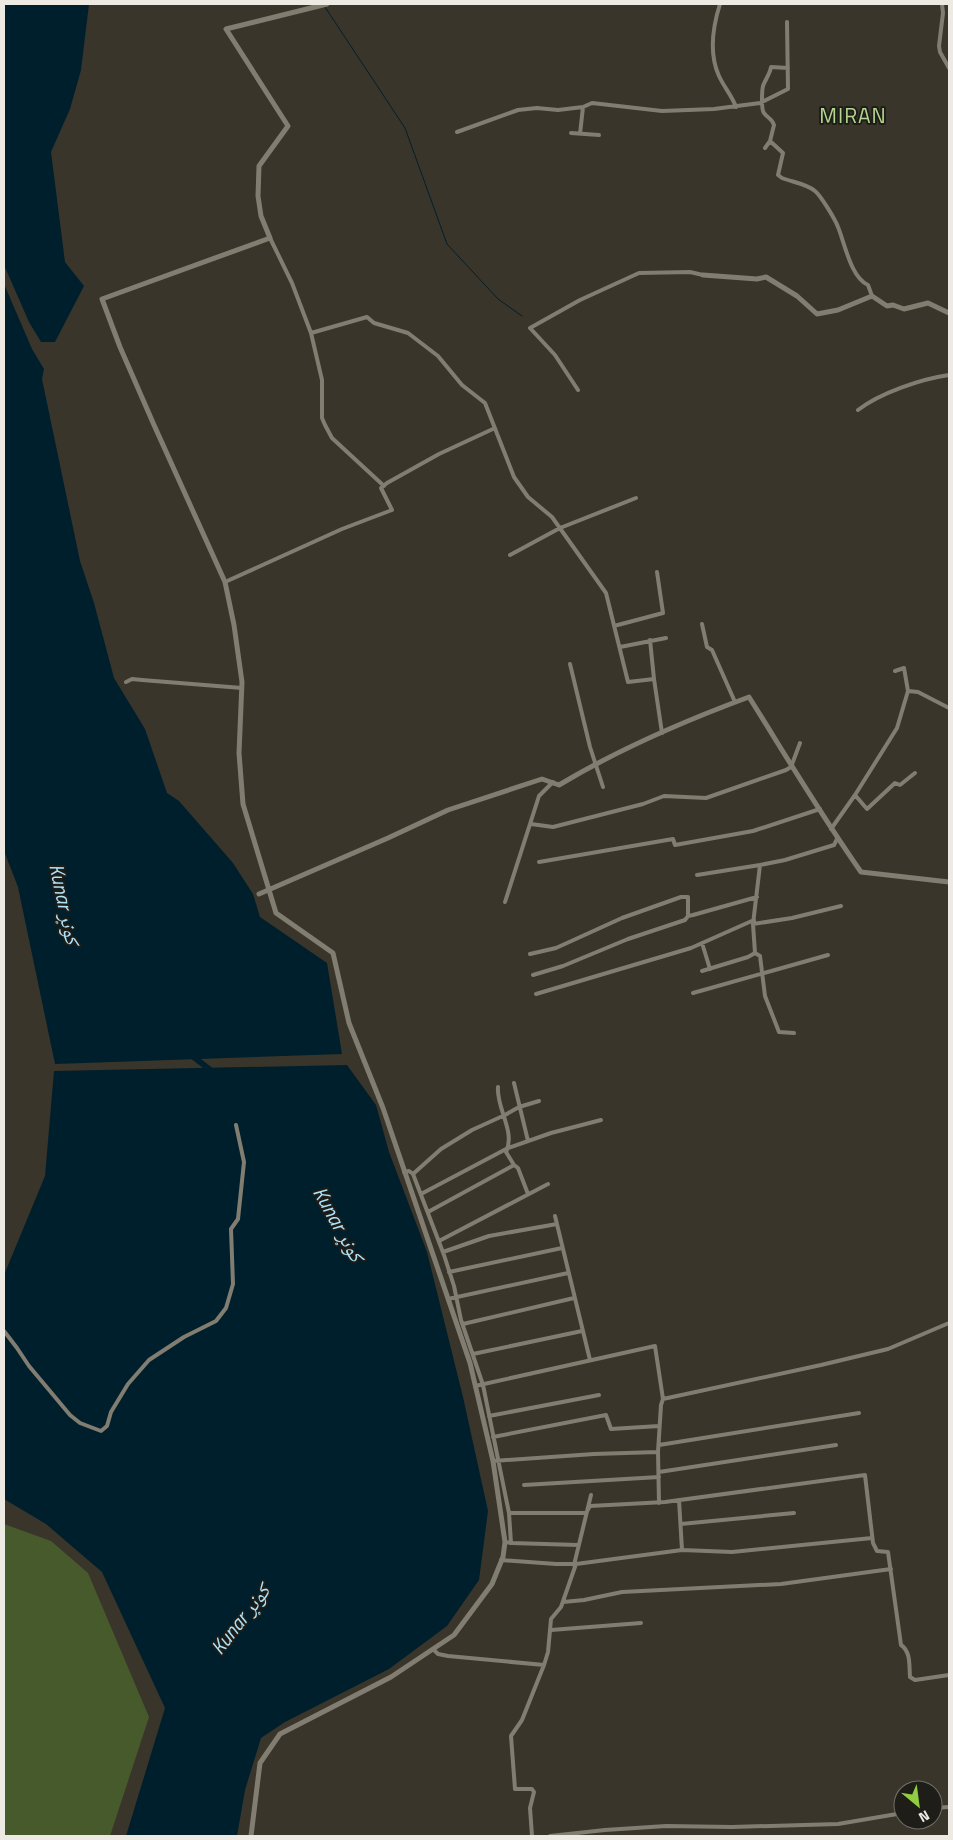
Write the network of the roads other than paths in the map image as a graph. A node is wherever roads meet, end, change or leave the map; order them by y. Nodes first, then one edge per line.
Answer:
1 (327, 4) edge
2 (720, 4) edge
3 (942, 4) edge
4 (787, 22) dead end
5 (788, 68) junction
6 (949, 68) edge
7 (763, 102) junction
8 (583, 107) junction
9 (736, 107) junction
10 (457, 132) dead end
11 (571, 133) dead end
12 (580, 134) junction
13 (599, 135) dead end
14 (770, 141) junction
15 (765, 148) dead end
16 (270, 238) junction
17 (703, 275) joint
18 (872, 296) junction
19 (949, 313) edge
20 (311, 333) junction
21 (949, 374) edge
22 (578, 390) dead end
23 (858, 410) dead end
24 (496, 428) junction
25 (384, 486) junction
26 (636, 498) dead end
27 (560, 528) junction
28 (510, 555) dead end
29 (657, 572) dead end
30 (225, 582) junction
31 (702, 624) dead end
32 (614, 626) junction
33 (666, 638) dead end
34 (650, 640) junction
35 (620, 646) junction
36 (570, 664) dead end
37 (895, 671) dead end
38 (654, 679) junction
39 (126, 682) dead end
40 (242, 688) junction
41 (908, 691) junction
42 (735, 702) junction
43 (949, 708) edge
44 (662, 732) junction
45 (800, 743) dead end
46 (595, 764) junction
47 (791, 767) junction
48 (915, 773) dead end
49 (553, 782) junction
50 (602, 787) dead end
51 (855, 795) junction
52 (820, 809) junction
53 (531, 824) junction
54 (830, 829) junction
55 (837, 839) junction
56 (539, 862) dead end
57 (760, 865) junction
58 (697, 875) dead end
59 (949, 882) edge
60 (269, 890) junction
61 (259, 894) dead end
62 (757, 896) junction
63 (505, 902) dead end
64 (841, 906) dead end
65 (688, 916) junction
66 (754, 922) junction
67 (702, 943) junction
68 (755, 953) junction
69 (530, 954) dead end
70 (828, 955) dead end
71 (710, 969) junction
72 (702, 971) dead end
73 (763, 973) junction
74 (533, 975) dead end
75 (693, 993) dead end
76 (536, 994) dead end
77 (794, 1033) dead end
78 (514, 1083) dead end
79 (498, 1088) dead end
80 (540, 1101) dead end
81 (519, 1107) junction
82 (505, 1115) junction
83 (601, 1120) dead end
84 (236, 1125) dead end
85 (528, 1141) junction
86 (508, 1148) junction
87 (514, 1165) junction
88 (404, 1172) junction
89 (412, 1174) junction
90 (548, 1184) dead end
91 (421, 1194) junction
92 (528, 1194) junction
93 (428, 1212) junction
94 (555, 1216) dead end
95 (557, 1224) junction
96 (439, 1241) junction
97 (562, 1248) junction
98 (443, 1252) junction
99 (449, 1272) junction
100 (568, 1273) junction
101 (456, 1298) junction
102 (574, 1298) junction
103 (448, 1299) junction
104 (949, 1322) edge
105 (463, 1324) junction
106 (582, 1330) junction
107 (4, 1331) edge
108 (473, 1354) junction
109 (590, 1360) junction
110 (483, 1385) junction
111 (476, 1386) junction
112 (599, 1395) dead end
113 (663, 1399) junction
114 (859, 1413) dead end
115 (490, 1416) junction
116 (659, 1426) junction
117 (493, 1437) junction
118 (659, 1445) junction
119 (836, 1445) dead end
120 (658, 1452) junction
121 (495, 1461) junction
122 (659, 1472) junction
123 (659, 1477) junction
124 (524, 1485) dead end
125 (591, 1495) dead end
126 (679, 1500) junction
127 (659, 1503) junction
128 (508, 1513) junction
129 (586, 1513) junction
130 (794, 1513) dead end
131 (681, 1524) junction
132 (872, 1538) junction
133 (505, 1542) junction
134 (512, 1543) junction
135 (578, 1545) junction
136 (682, 1550) junction
137 (502, 1560) junction
138 (575, 1564) junction
139 (891, 1570) junction
140 (563, 1602) junction
141 (641, 1623) dead end
142 (551, 1630) junction
143 (433, 1649) junction
144 (544, 1666) junction
145 (949, 1674) edge
146 (893, 1815) edge
147 (251, 1836) edge
148 (532, 1836) edge
149 (550, 1836) edge

1 - 16 street
2 - 9 street
3 - 6 street
4 - 5 street
5 - 7 street
5 - 7 street
7 - 9 street
7 - 14 street
8 - 9 street
8 - 10 street
8 - 12 street
11 - 12 street
12 - 13 street
14 - 15 street
14 - 18 street
16 - 20 street
16 - 30 street
17 - 18 street
17 - 22 street
18 - 19 street
20 - 24 street
20 - 25 street
21 - 23 street
24 - 25 street
24 - 27 street
25 - 30 street
26 - 27 street
27 - 28 street
27 - 32 street
29 - 32 street
30 - 40 street
31 - 42 street
32 - 35 street
33 - 34 street
34 - 35 street
34 - 38 street
35 - 38 street
36 - 46 street
37 - 41 street
38 - 44 street
39 - 40 street
40 - 60 street
41 - 43 street
41 - 51 street
42 - 44 street
42 - 47 street
44 - 46 street
45 - 47 street
46 - 49 street
46 - 50 street
47 - 52 street
47 - 53 street
48 - 51 street
49 - 53 street
49 - 60 street
51 - 54 street
52 - 54 street
52 - 56 street
53 - 63 street
54 - 55 street
55 - 57 street
55 - 59 street
57 - 58 street
57 - 62 street
60 - 61 street
60 - 88 street
62 - 65 street
62 - 66 street
64 - 66 street
65 - 69 street
65 - 74 street
66 - 67 street
66 - 68 street
67 - 71 street
67 - 76 street
68 - 71 street
68 - 73 street
70 - 73 street
71 - 72 street
73 - 75 street
73 - 77 street
78 - 81 street
79 - 82 street
80 - 81 street
81 - 82 street
81 - 85 street
82 - 86 street
82 - 89 street
83 - 85 street
84 - 107 street
85 - 86 street
86 - 87 street
86 - 91 street
87 - 92 street
87 - 93 street
88 - 89 street
88 - 103 street
89 - 91 street
90 - 92 street
91 - 93 street
92 - 96 street
93 - 96 street
94 - 95 street
95 - 97 street
95 - 98 street
96 - 98 street
97 - 99 street
97 - 100 street
98 - 99 street
99 - 101 street
100 - 101 street
100 - 102 street
101 - 103 street
101 - 105 street
102 - 105 street
102 - 106 street
103 - 111 street
104 - 113 street
105 - 108 street
106 - 108 street
106 - 109 street
108 - 110 street
109 - 110 street
109 - 113 street
110 - 111 street
110 - 115 street
111 - 121 street
112 - 115 street
113 - 116 street
114 - 118 street
115 - 117 street
116 - 117 street
116 - 118 street
117 - 121 street
118 - 120 street
119 - 122 street
120 - 121 street
120 - 122 street
121 - 128 street
121 - 133 street
122 - 123 street
123 - 124 street
123 - 127 street
125 - 129 street
126 - 127 street
126 - 131 street
126 - 132 street
127 - 129 street
128 - 129 street
128 - 134 street
129 - 135 street
130 - 131 street
131 - 136 street
132 - 136 street
132 - 139 street
133 - 134 street
133 - 137 street
134 - 135 street
135 - 138 street
136 - 138 street
137 - 138 street
137 - 143 street
138 - 140 street
139 - 140 street
139 - 145 street
140 - 142 street
141 - 142 street
142 - 144 street
143 - 144 street
143 - 147 street
144 - 148 street
146 - 149 street

